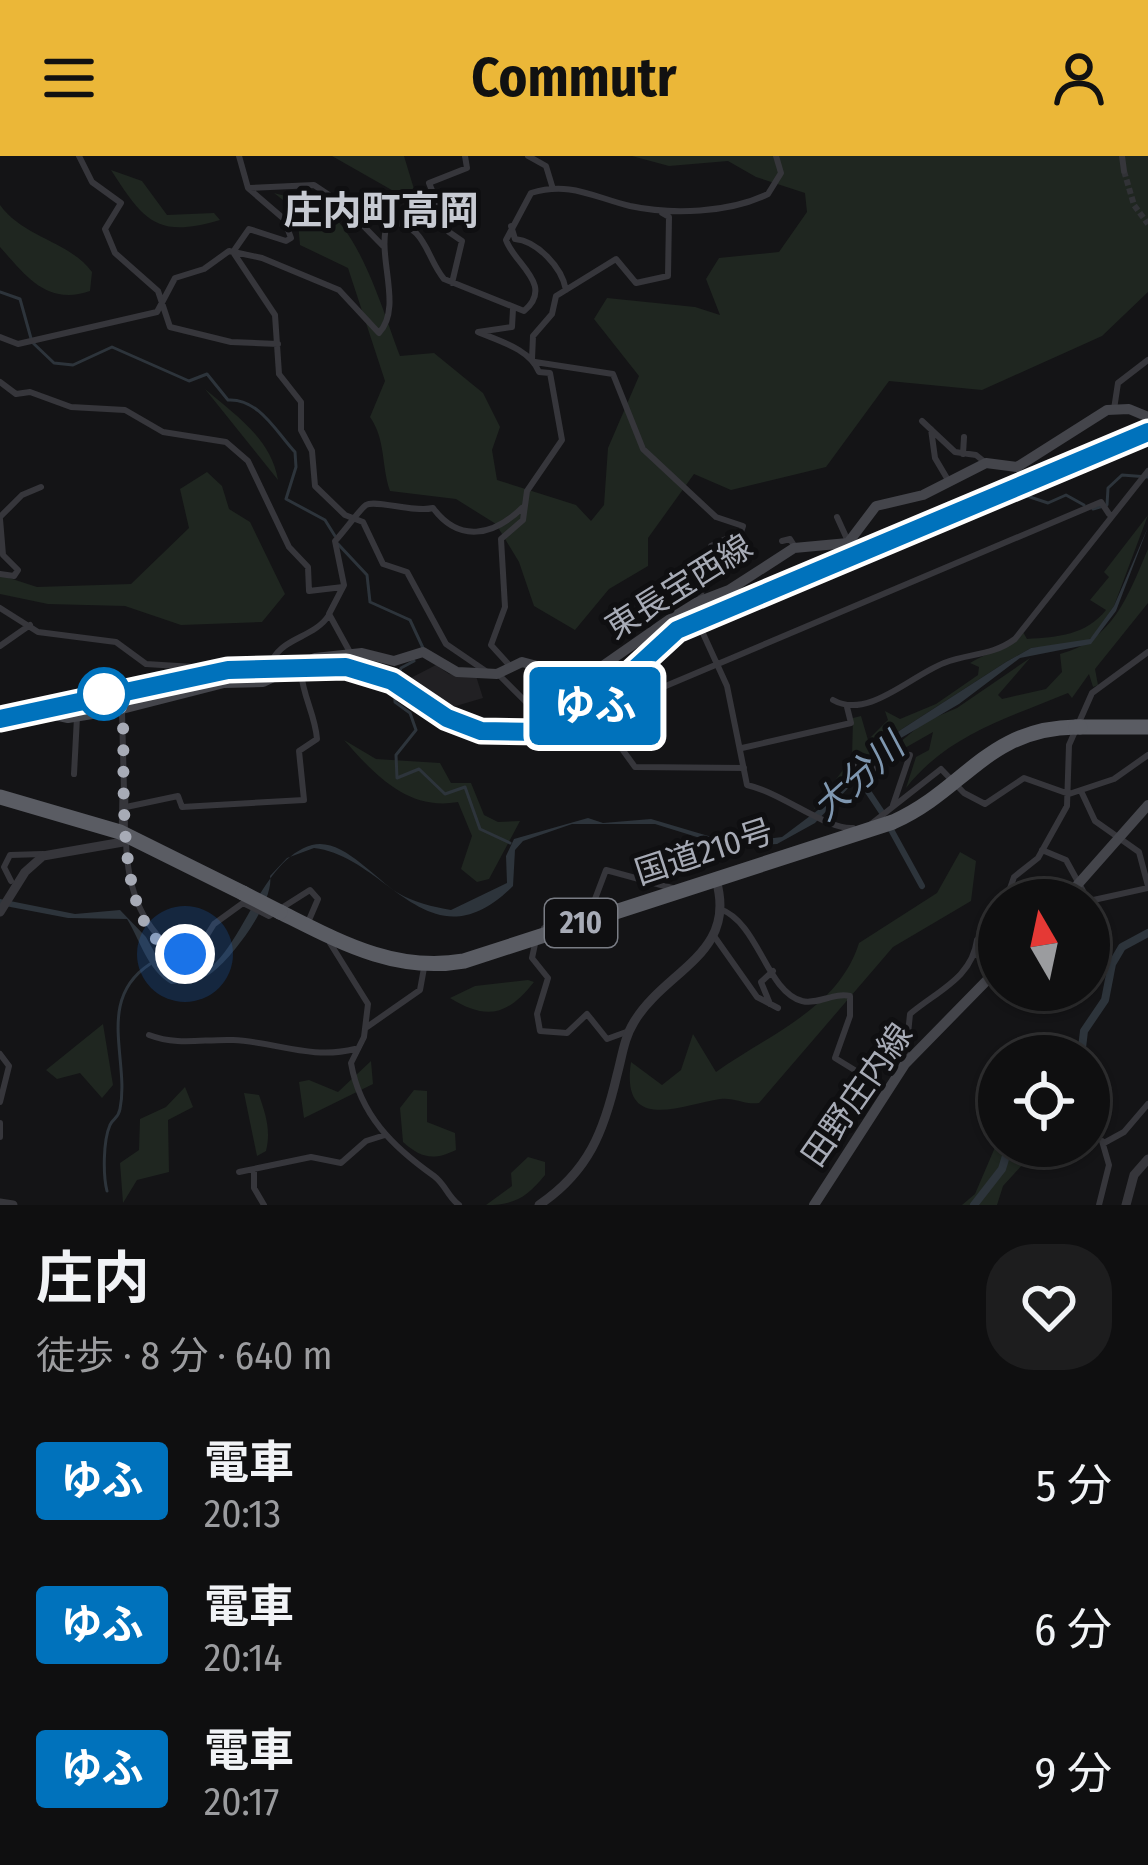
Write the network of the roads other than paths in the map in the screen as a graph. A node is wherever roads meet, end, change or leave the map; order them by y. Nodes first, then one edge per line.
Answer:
1 (79, 156) edge
2 (239, 156) edge
3 (465, 156) edge
4 (528, 156) edge
5 (776, 156) edge
6 (1122, 156) edge
7 (1124, 171) tunnel mouth
8 (248, 188) junction
9 (553, 189) junction
10 (653, 209) junction
11 (511, 224) junction
12 (382, 246) junction
13 (233, 252) junction
14 (452, 283) junction
15 (566, 290) junction
16 (513, 308) junction
17 (160, 311) junction
18 (0, 337) edge
19 (278, 344) junction
20 (1148, 360) edge
21 (534, 361) junction
22 (0, 382) edge
23 (1114, 409) junction
24 (1148, 417) edge
25 (922, 422) dead end
26 (931, 429) junction
27 (964, 437) dead end
28 (1030, 440) dead end
29 (963, 454) junction
30 (1038, 457) junction
31 (986, 463) junction
32 (1148, 471) edge
33 (950, 482) junction
34 (41, 488) dead end
35 (522, 508) junction
36 (1109, 514) junction
37 (837, 517) dead end
38 (0, 518) edge
39 (357, 520) junction
40 (782, 542) dead end
41 (849, 542) junction
42 (795, 548) junction
43 (0, 574) edge
44 (343, 587) junction
45 (695, 602) junction
46 (0, 608) edge
47 (329, 614) junction
48 (30, 625) junction
49 (0, 646) edge
50 (1148, 652) edge
51 (351, 654) junction
52 (273, 659) junction
53 (717, 666) junction
54 (511, 667) junction
55 (291, 668) junction
56 (492, 674) junction
57 (833, 700) dead end
58 (848, 707) junction
59 (122, 709) junction
60 (77, 717) junction
61 (0, 726) edge
62 (1148, 727) edge
63 (604, 740) junction
64 (741, 748) junction
65 (1148, 755) edge
66 (850, 764) dead end
67 (744, 768) junction
68 (74, 774) dead end
69 (955, 781) junction
70 (124, 791) joint
71 (1081, 791) junction
72 (1069, 794) junction
73 (0, 797) edge
74 (1148, 806) edge
75 (126, 807) junction
76 (890, 818) junction
77 (126, 835) junction
78 (1120, 836) junction
79 (1042, 850) junction
80 (52, 853) junction
81 (1013, 879) edge
82 (1079, 879) edge
83 (1082, 879) edge
84 (716, 880) junction
85 (14, 882) junction
86 (693, 887) junction
87 (1148, 887) edge
88 (1110, 896) edge
89 (246, 899) junction
90 (720, 909) junction
91 (0, 911) edge
92 (274, 914) junction
93 (315, 930) junction
94 (538, 933) junction
95 (714, 937) junction
96 (978, 939) edge
97 (976, 956) joint
98 (430, 964) junction
99 (775, 969) junction
100 (955, 984) junction
101 (978, 989) edge
102 (966, 1001) junction
103 (364, 1030) junction
104 (629, 1031) junction
105 (148, 1035) dead end
106 (355, 1049) junction
107 (0, 1054) edge
108 (904, 1064) junction
109 (887, 1090) junction
110 (0, 1102) edge
111 (1148, 1104) edge
112 (0, 1123) edge
113 (385, 1135) junction
114 (0, 1137) edge
115 (1148, 1159) edge
116 (254, 1170) junction
117 (238, 1172) dead end
118 (0, 1203) edge
119 (13, 1205) edge
120 (264, 1205) edge
121 (459, 1205) edge
122 (539, 1205) edge
123 (814, 1205) edge
124 (1099, 1205) edge
125 (1126, 1205) edge

1 - 17 street
2 - 8 street
3 - 14 street
4 - 9 street
5 - 10 street
6 - 7 street
8 - 12 street
8 - 13 street
9 - 10 street
9 - 11 street
10 - 15 street
11 - 15 street
11 - 16 street
12 - 13 street
12 - 14 street
13 - 17 street
13 - 19 street
14 - 16 street
15 - 21 street
16 - 21 street
17 - 18 street
17 - 19 street
19 - 39 street
20 - 23 street
21 - 35 street
21 - 45 street
22 - 44 street
23 - 24 main road
23 - 30 main road
25 - 26 street
26 - 29 street
26 - 33 street
27 - 29 street
28 - 30 street
29 - 31 street
30 - 31 main road
31 - 33 main road
32 - 36 street
33 - 41 main road
34 - 38 street
35 - 39 street
35 - 54 street
36 - 53 street
36 - 58 street
37 - 41 street
38 - 43 street
39 - 44 street
39 - 56 street
40 - 42 street
41 - 42 main road, 東長宝西線
42 - 45 main road, 東長宝西線
44 - 47 street
45 - 53 street
45 - 54 main road, 東長宝西線
46 - 48 street
47 - 51 street
47 - 52 street
48 - 49 street
48 - 52 street
50 - 72 street
51 - 55 main road
51 - 56 main road
52 - 55 street
53 - 63 street
53 - 64 street
54 - 56 main road, 東長宝西線
55 - 59 main road
55 - 75 street
56 - 63 street
57 - 58 street
58 - 64 street
59 - 60 main road
59 - 70 street
60 - 61 main road
60 - 68 street
62 - 69 highway, 国道210号 / 210
63 - 67 street
64 - 67 street
65 - 71 street
66 - 76 street
67 - 76 street
69 - 72 street
69 - 76 highway, 国道210号 / 210
70 - 75 street
71 - 72 street
71 - 78 street
72 - 79 street
73 - 77 highway, 国道210号 / 210
74 - 78 main road
75 - 77 street
76 - 84 highway, 国道210号 / 210
77 - 80 street
77 - 89 highway, 国道210号 / 210
77 - 89 street
78 - 83 main road
78 - 87 street
79 - 81 street
79 - 82 street
80 - 85 street
80 - 85 street
84 - 86 highway, 国道210号 / 210
84 - 90 street
85 - 91 street
86 - 94 highway, 国道210号 / 210
86 - 94 street
87 - 88 street
89 - 92 highway, 国道210号 / 210, bridge
90 - 95 street
90 - 99 street
92 - 93 highway, 国道210号 / 210
92 - 93 street
93 - 98 highway, 国道210号 / 210
93 - 103 street
94 - 98 highway, 国道210号 / 210
94 - 104 street
95 - 99 street
95 - 104 street
96 - 97 street
97 - 100 street
98 - 103 street
99 - 109 street
100 - 102 street
100 - 108 street
101 - 102 main road, 田野庄内線
102 - 108 main road, 田野庄内線
103 - 106 street
104 - 122 street
105 - 106 street
106 - 113 street
107 - 110 street
108 - 109 main road, 田野庄内線
109 - 123 main road, 田野庄内線
111 - 124 street
112 - 114 street
113 - 116 street
113 - 121 street
115 - 125 street
116 - 117 street
116 - 120 street
118 - 119 street

